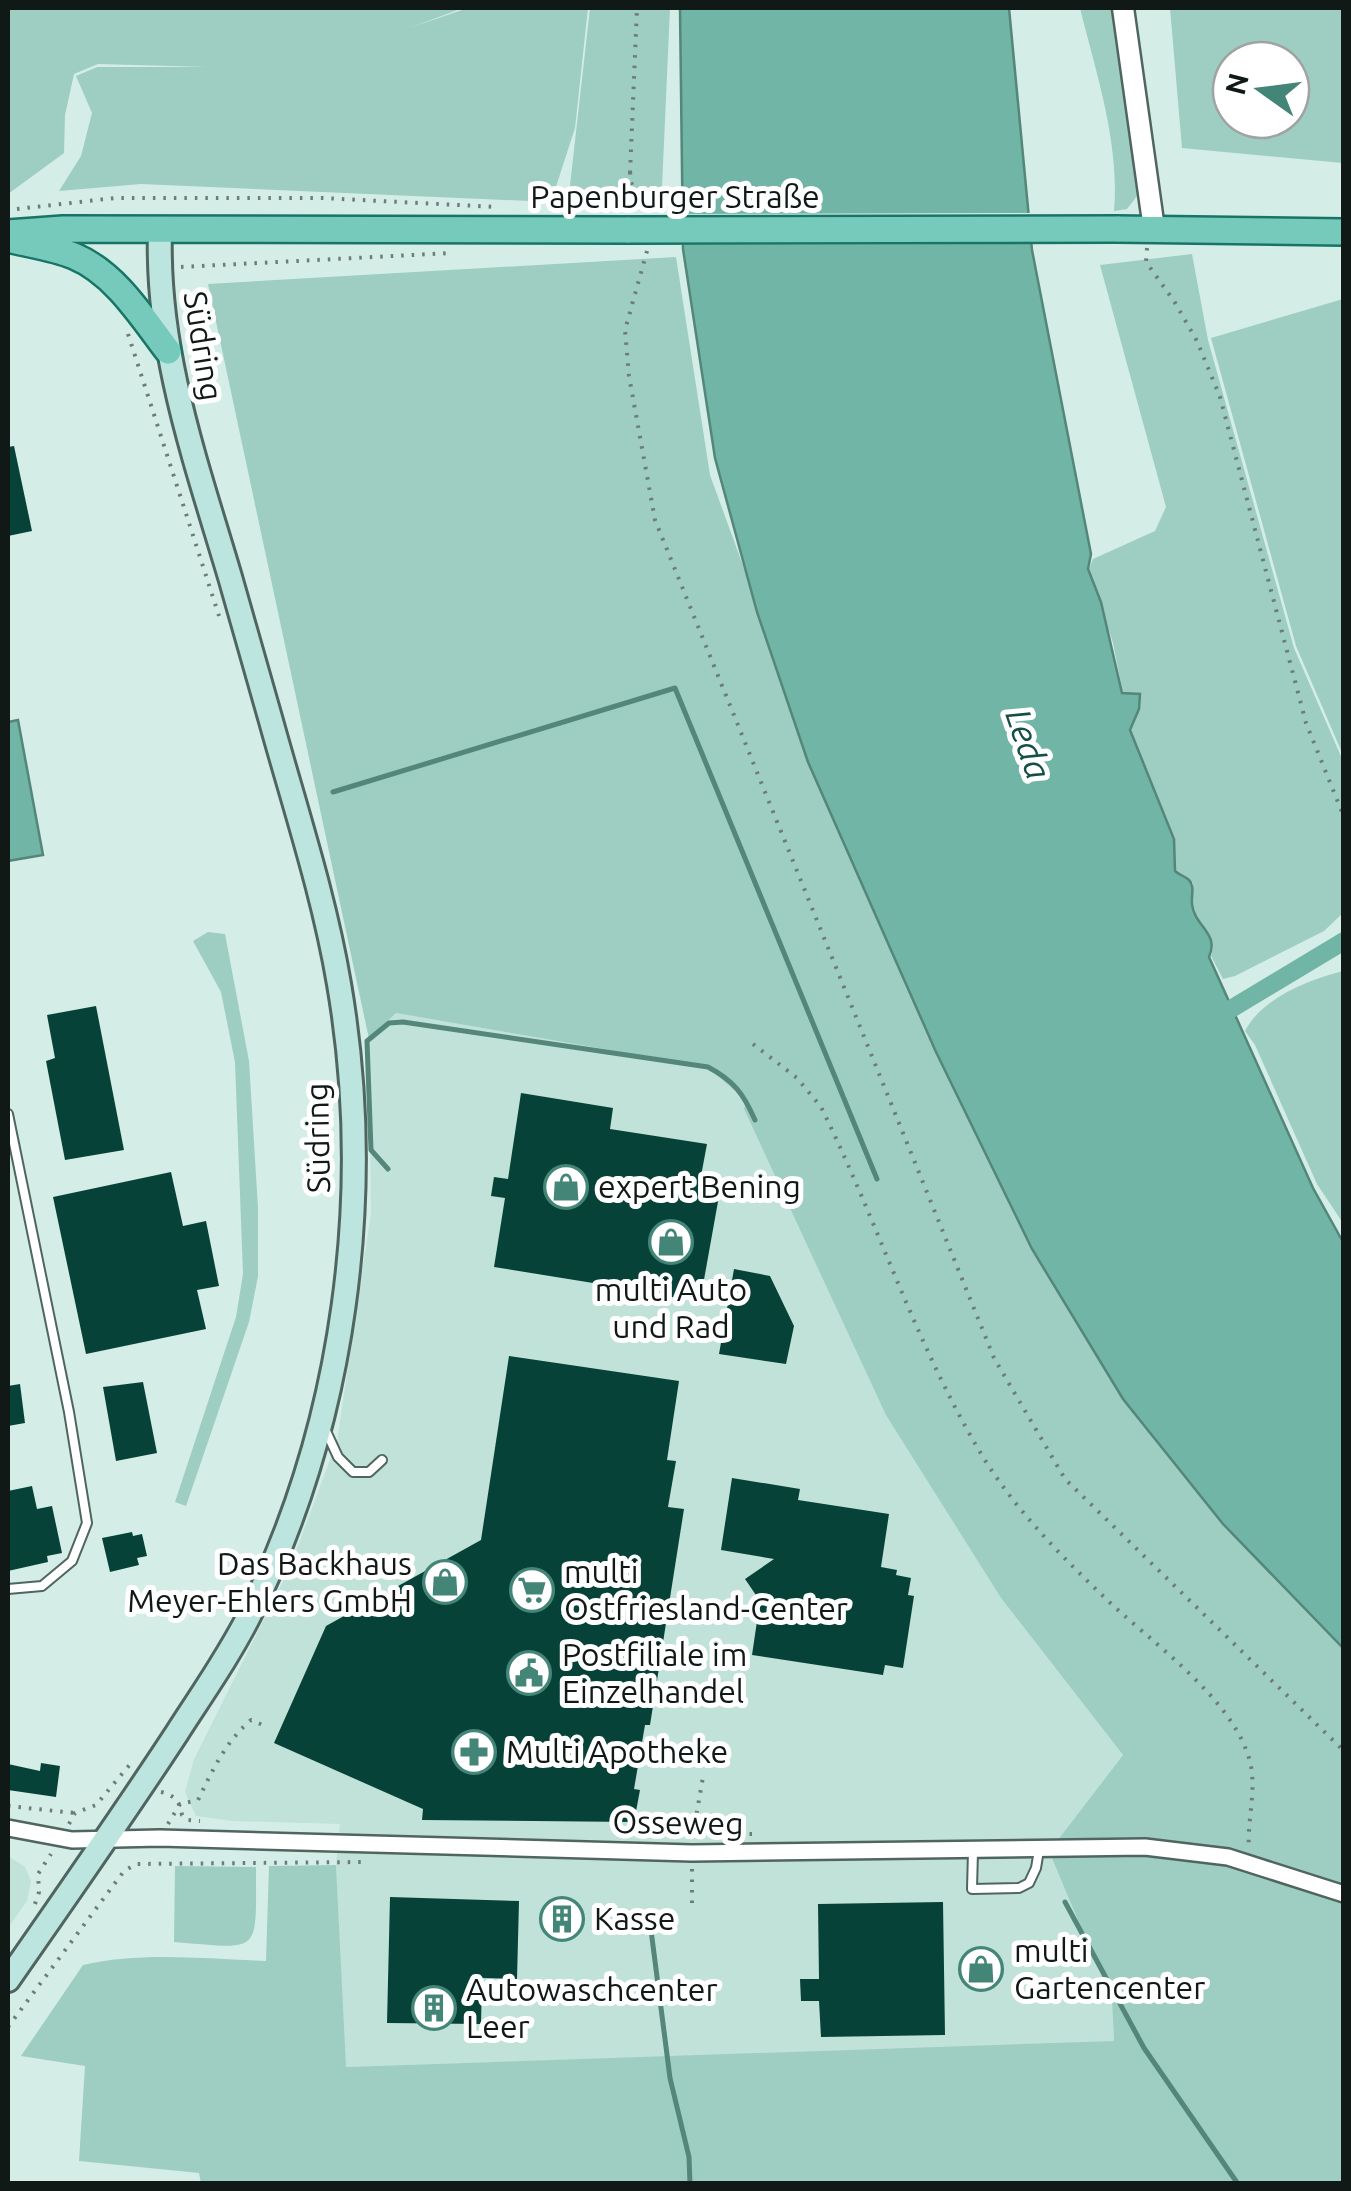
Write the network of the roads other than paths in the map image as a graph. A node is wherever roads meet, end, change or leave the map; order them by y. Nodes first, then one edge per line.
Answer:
1 (1123, 8) edge
2 (160, 231) junction
3 (1344, 232) edge
4 (8, 236) edge
5 (1151, 237) junction
6 (168, 351) junction
7 (8, 1114) edge
8 (9, 1130) edge
9 (321, 1418) junction
10 (382, 1460) dead end
11 (8, 1589) edge
12 (8, 1828) edge
13 (106, 1840) junction
14 (1038, 1850) junction
15 (973, 1851) junction
16 (1344, 1894) edge
17 (8, 1980) edge

1 - 5 street
2 - 4 main road, Papenburger Straße
2 - 5 main road, Papenburger Straße, bridge
2 - 6 main road, Südring
3 - 5 main road, Papenburger Straße
4 - 6 main road
6 - 9 main road, Südring
7 - 8 lane
8 - 11 lane
9 - 10 lane
9 - 13 main road, Südring
12 - 13 street, Osseweg
13 - 15 street, Osseweg
13 - 17 main road, Südring
14 - 15 street, Osseweg
14 - 15 lane
14 - 16 street, Osseweg

